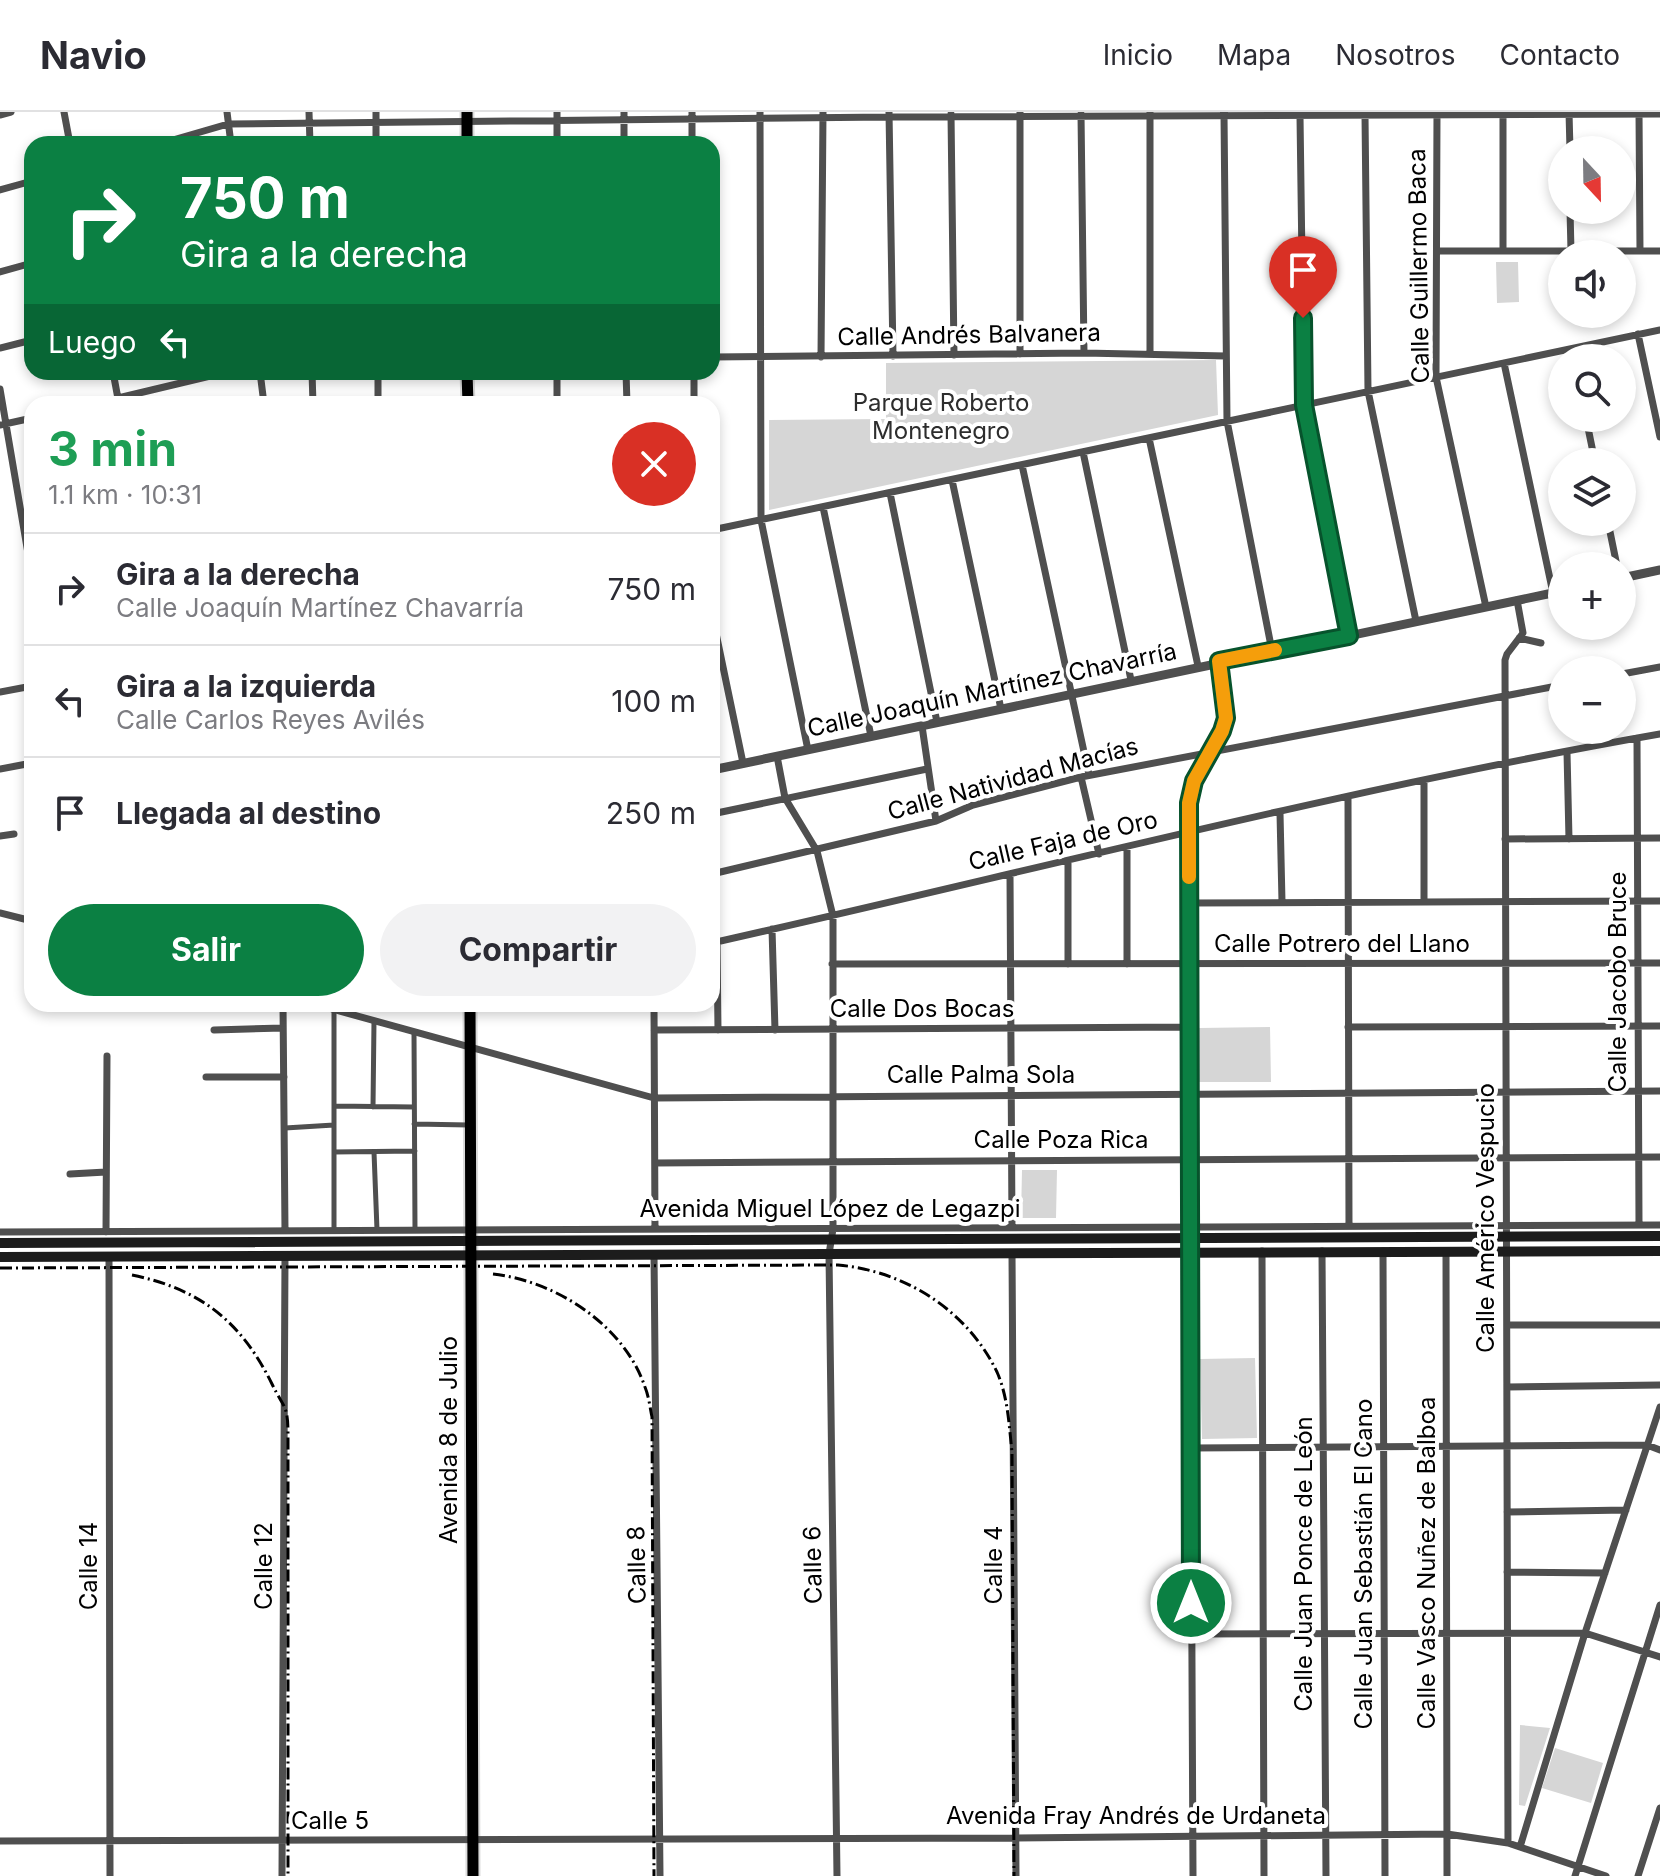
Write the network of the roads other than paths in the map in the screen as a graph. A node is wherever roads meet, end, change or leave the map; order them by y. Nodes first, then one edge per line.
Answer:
1 (11, 112) edge
2 (64, 112) edge
3 (227, 112) edge
4 (309, 112) edge
5 (376, 112) edge
6 (1503, 113) edge
7 (1569, 113) edge
8 (1639, 113) edge
9 (951, 114) edge
10 (1020, 114) edge
11 (1081, 114) edge
12 (1150, 114) edge
13 (1224, 114) edge
14 (1437, 114) edge
15 (1660, 114) edge
16 (0, 115) edge
17 (760, 115) edge
18 (823, 115) edge
19 (889, 115) edge
20 (1365, 115) junction
21 (557, 116) edge
22 (624, 116) edge
23 (692, 116) edge
24 (1300, 116) junction
25 (467, 117) edge
26 (376, 121) junction
27 (309, 123) junction
28 (228, 124) junction
29 (68, 136) edge
30 (187, 136) edge
31 (230, 136) edge
32 (310, 136) edge
33 (376, 136) edge
34 (1570, 136) edge
35 (24, 183) edge
36 (0, 190) edge
37 (1438, 251) junction
38 (1503, 251) junction
39 (1548, 251) edge
40 (1636, 251) edge
41 (1640, 251) junction
42 (1660, 251) edge
43 (24, 265) edge
44 (0, 272) edge
45 (1660, 330) edge
46 (1638, 334) junction
47 (24, 342) edge
48 (1590, 344) edge
49 (0, 348) edge
50 (1084, 353) junction
51 (1548, 353) edge
52 (1020, 354) junction
53 (1150, 354) junction
54 (954, 355) junction
55 (760, 356) junction
56 (893, 356) junction
57 (1226, 356) junction
58 (720, 357) edge
59 (821, 357) junction
60 (1504, 363) junction
61 (1436, 377) junction
62 (197, 380) edge
63 (0, 389) edge
64 (1368, 391) junction
65 (138, 396) edge
66 (1304, 405) junction
67 (24, 420) edge
68 (1227, 421) junction
69 (3, 424) edge
70 (1660, 437) edge
71 (1149, 438) junction
72 (1083, 452) junction
73 (1022, 465) junction
74 (952, 480) junction
75 (890, 493) junction
76 (823, 507) junction
77 (24, 510) edge
78 (21, 511) junction
79 (761, 520) junction
80 (720, 528) edge
81 (24, 529) edge
82 (1548, 553) edge
83 (1660, 570) edge
84 (1636, 575) edge
85 (1548, 594) edge
86 (1517, 600) junction
87 (1486, 607) junction
88 (1416, 621) junction
89 (1349, 636) junction
90 (1519, 638) junction
91 (1541, 643) dead end
92 (1272, 651) junction
93 (720, 652) edge
94 (1219, 661) junction
95 (1198, 666) junction
96 (1660, 667) edge
97 (1636, 671) edge
98 (1131, 680) junction
99 (24, 688) edge
100 (1548, 688) edge
101 (0, 692) edge
102 (1069, 693) junction
103 (1506, 696) junction
104 (1001, 709) junction
105 (937, 722) junction
106 (922, 726) junction
107 (1660, 734) edge
108 (871, 736) junction
109 (1637, 738) junction
110 (808, 750) junction
111 (1212, 750) junction
112 (1567, 752) junction
113 (777, 756) junction
114 (743, 763) junction
115 (1506, 763) junction
116 (24, 764) edge
117 (720, 768) edge
118 (0, 769) edge
119 (927, 769) junction
120 (1085, 776) junction
121 (1424, 781) junction
122 (785, 798) junction
123 (1348, 798) junction
124 (720, 812) edge
125 (1280, 813) junction
126 (936, 821) junction
127 (1188, 832) junction
128 (14, 834) dead end
129 (0, 836) edge
130 (1638, 838) junction
131 (1660, 838) edge
132 (1505, 839) junction
133 (1569, 839) junction
134 (1127, 847) junction
135 (817, 851) junction
136 (1099, 854) junction
137 (1068, 861) junction
138 (720, 872) edge
139 (1010, 874) junction
140 (1506, 901) junction
141 (1637, 901) junction
142 (1660, 901) edge
143 (1282, 902) junction
144 (1348, 902) junction
145 (1424, 902) junction
146 (1189, 903) junction
147 (0, 913) edge
148 (833, 916) junction
149 (24, 919) edge
150 (772, 929) junction
151 (720, 941) edge
152 (1637, 963) junction
153 (1660, 963) edge
154 (832, 964) junction
155 (1011, 964) junction
156 (1068, 964) junction
157 (1127, 964) junction
158 (1189, 964) junction
159 (1348, 964) junction
160 (1505, 964) junction
161 (283, 1012) edge
162 (334, 1012) edge
163 (341, 1012) edge
164 (470, 1012) edge
165 (654, 1012) edge
166 (717, 1012) edge
167 (374, 1021) junction
168 (1505, 1026) junction
169 (1638, 1026) junction
170 (1660, 1026) edge
171 (1190, 1027) junction
172 (1348, 1027) junction
173 (283, 1028) junction
174 (1011, 1029) junction
175 (214, 1030) dead end
176 (654, 1030) junction
177 (718, 1030) junction
178 (775, 1030) junction
179 (833, 1030) junction
180 (414, 1032) junction
181 (470, 1047) junction
182 (107, 1056) dead end
183 (206, 1077) dead end
184 (284, 1077) junction
185 (1638, 1091) junction
186 (1660, 1091) edge
187 (1190, 1093) junction
188 (1349, 1093) junction
189 (1506, 1093) junction
190 (1011, 1094) junction
191 (833, 1095) junction
192 (654, 1098) junction
193 (334, 1106) junction
194 (373, 1107) junction
195 (414, 1107) junction
196 (414, 1124) junction
197 (334, 1125) junction
198 (470, 1125) junction
199 (285, 1128) junction
200 (415, 1151) junction
201 (334, 1152) junction
202 (374, 1152) junction
203 (1660, 1157) edge
204 (1639, 1158) junction
205 (1189, 1160) junction
206 (1349, 1160) junction
207 (1507, 1160) junction
208 (1011, 1161) junction
209 (833, 1162) junction
210 (655, 1163) junction
211 (106, 1172) junction
212 (70, 1174) dead end
213 (1639, 1225) junction
214 (1660, 1225) edge
215 (1349, 1226) junction
216 (1507, 1226) junction
217 (1012, 1228) junction
218 (655, 1229) junction
219 (377, 1230) junction
220 (415, 1230) junction
221 (285, 1231) junction
222 (334, 1231) junction
223 (0, 1232) edge
224 (106, 1232) junction
225 (1190, 1233) junction
226 (832, 1235) junction
227 (1660, 1236) edge
228 (1507, 1238) junction
229 (686, 1241) junction
230 (471, 1242) junction
231 (0, 1243) edge
232 (1507, 1250) junction
233 (1262, 1251) junction
234 (1322, 1251) junction
235 (1383, 1251) junction
236 (1446, 1251) junction
237 (1660, 1251) edge
238 (1190, 1252) junction
239 (1012, 1253) junction
240 (654, 1254) junction
241 (686, 1254) junction
242 (829, 1254) junction
243 (109, 1256) junction
244 (285, 1256) junction
245 (0, 1257) edge
246 (1507, 1325) junction
247 (1660, 1325) edge
248 (1660, 1385) edge
249 (1507, 1387) junction
250 (1660, 1407) edge
251 (1647, 1445) junction
252 (1507, 1446) junction
253 (1262, 1447) junction
254 (1323, 1447) junction
255 (1384, 1447) junction
256 (1447, 1447) junction
257 (1191, 1448) junction
258 (1660, 1450) edge
259 (1626, 1510) junction
260 (1507, 1512) junction
261 (1507, 1572) junction
262 (1605, 1573) junction
263 (1660, 1605) edge
264 (1384, 1633) junction
265 (1447, 1633) junction
266 (1507, 1633) junction
267 (1585, 1633) junction
268 (1191, 1634) junction
269 (1263, 1634) junction
270 (1325, 1634) junction
271 (1645, 1652) junction
272 (1660, 1657) edge
273 (1660, 1808) edge
274 (1385, 1834) junction
275 (1447, 1834) junction
276 (1264, 1835) junction
277 (1326, 1835) junction
278 (1193, 1836) junction
279 (837, 1838) junction
280 (1016, 1838) junction
281 (660, 1839) junction
282 (110, 1840) junction
283 (473, 1840) junction
284 (0, 1841) edge
285 (282, 1842) junction
286 (1508, 1843) junction
287 (1520, 1847) junction
288 (1578, 1867) junction
289 (110, 1876) edge
290 (282, 1876) edge
291 (473, 1876) edge
292 (660, 1876) edge
293 (837, 1876) edge
294 (1016, 1876) edge
295 (1193, 1876) edge
296 (1264, 1876) edge
297 (1326, 1876) edge
298 (1385, 1876) edge
299 (1447, 1876) edge
300 (1575, 1876) edge
301 (1606, 1876) edge
302 (1638, 1876) edge

1 - 16 street
2 - 29 street
3 - 28 street
4 - 27 street
5 - 26 street
6 - 7 street
6 - 14 street
6 - 38 street
7 - 8 street
7 - 34 street
8 - 15 street
8 - 41 street
9 - 10 street
9 - 19 street
9 - 54 street
10 - 11 street
10 - 52 street
11 - 12 street
11 - 50 street
12 - 13 street
12 - 53 street
13 - 24 street
13 - 57 street
14 - 20 street
14 - 37 street, Calle Guillermo Baca
17 - 18 street
17 - 23 street
17 - 55 street
18 - 19 street
18 - 59 street
19 - 56 street
20 - 24 street
20 - 64 street
21 - 22 street
21 - 25 street
22 - 23 street
24 - 66 street
25 - 26 street
26 - 27 street
26 - 33 street
27 - 28 street
27 - 32 street
28 - 30 street
28 - 31 street
35 - 36 street
37 - 38 street
37 - 61 street, Calle Guillermo Baca
38 - 39 street
40 - 41 street
41 - 42 street
43 - 44 street
45 - 46 street
46 - 48 street
46 - 70 street
47 - 49 street
50 - 52 street, Calle Andrés Balvanera
50 - 53 street, Calle Andrés Balvanera
51 - 60 street
52 - 54 street, Calle Andrés Balvanera
53 - 57 street, Calle Andrés Balvanera
54 - 56 street, Calle Andrés Balvanera
55 - 58 street, Calle Andrés Balvanera
55 - 59 street, Calle Andrés Balvanera
55 - 79 street
56 - 59 street, Calle Andrés Balvanera
57 - 68 street
60 - 61 street
60 - 82 street
61 - 64 street
61 - 87 street, Calle Guillermo Baca
62 - 65 street
63 - 69 street
64 - 66 street
64 - 88 street
66 - 68 street
66 - 89 street
67 - 69 street
68 - 71 street
68 - 92 street
69 - 78 street
71 - 72 street
71 - 95 street
72 - 73 street
72 - 98 street
73 - 74 street
73 - 102 street
74 - 75 street
74 - 104 street
75 - 76 street
75 - 105 street
76 - 79 street
76 - 108 street
77 - 78 street
78 - 81 street
79 - 80 street
79 - 110 street
83 - 84 street
85 - 86 street, Calle Joaquín Martínez Chavarría
86 - 87 street, Calle Joaquín Martínez Chavarría
86 - 90 street, Calle Américo Vespucio
87 - 88 street, Calle Joaquín Martínez Chavarría
88 - 89 street, Calle Joaquín Martínez Chavarría
89 - 92 street, Calle Joaquín Martínez Chavarría
90 - 91 street
90 - 103 street, Calle Américo Vespucio
92 - 94 street, Calle Joaquín Martínez Chavarría
93 - 114 street
94 - 95 street, Calle Joaquín Martínez Chavarría
94 - 111 street
95 - 98 street, Calle Joaquín Martínez Chavarría
96 - 97 street
98 - 102 street, Calle Joaquín Martínez Chavarría
99 - 101 street
100 - 103 street, Calle Natividad Macías
102 - 104 street, Calle Joaquín Martínez Chavarría
102 - 120 street
103 - 111 street, Calle Natividad Macías
103 - 115 street, Calle Américo Vespucio
104 - 105 street, Calle Joaquín Martínez Chavarría
105 - 106 street, Calle Joaquín Martínez Chavarría
106 - 108 street, Calle Joaquín Martínez Chavarría
106 - 119 street
107 - 109 street, Calle Faja de Oro
108 - 110 street, Calle Joaquín Martínez Chavarría
109 - 112 street, Calle Faja de Oro
109 - 130 street, Calle Jacobo Bruce
110 - 113 street, Calle Joaquín Martínez Chavarría
111 - 120 street, Calle Natividad Macías
111 - 127 street
112 - 115 street, Calle Faja de Oro
112 - 133 street
113 - 114 street, Calle Joaquín Martínez Chavarría
113 - 122 street
114 - 117 street, Calle Joaquín Martínez Chavarría
115 - 121 street, Calle Faja de Oro
115 - 132 street, Calle Américo Vespucio
116 - 118 street
119 - 122 street
119 - 126 street
120 - 126 street, Calle Natividad Macías
120 - 136 street
121 - 123 street, Calle Faja de Oro
121 - 145 street
122 - 124 street
122 - 135 street, Calle 6
123 - 125 street, Calle Faja de Oro
123 - 144 street
125 - 127 street, Calle Faja de Oro
125 - 143 street
126 - 135 street, Calle Natividad Macías
127 - 134 street, Calle Faja de Oro
127 - 146 street
128 - 129 street
130 - 131 street
130 - 133 street
130 - 141 street, Calle Jacobo Bruce
132 - 133 street
132 - 140 street, Calle Américo Vespucio
134 - 136 street, Calle Faja de Oro
134 - 157 street
135 - 138 street, Calle Natividad Macías
135 - 148 street, Calle 6
136 - 137 street, Calle Faja de Oro
137 - 139 street, Calle Faja de Oro
137 - 156 street
139 - 148 street, Calle Faja de Oro
139 - 155 street
140 - 141 street
140 - 145 street
140 - 160 street, Calle Américo Vespucio
141 - 142 street
141 - 152 street, Calle Jacobo Bruce
143 - 144 street
143 - 146 street
144 - 145 street
144 - 159 street
146 - 158 street
147 - 149 street
148 - 150 street, Calle Faja de Oro
148 - 154 street, Calle 6
150 - 151 street, Calle Faja de Oro
150 - 178 street
152 - 153 street, Calle Potrero del Llano
152 - 160 street, Calle Potrero del Llano
152 - 169 street, Calle Jacobo Bruce
154 - 155 street, Calle Potrero del Llano
154 - 179 street, Calle 6
155 - 156 street, Calle Potrero del Llano
155 - 174 street
156 - 157 street, Calle Potrero del Llano
157 - 158 street, Calle Potrero del Llano
158 - 159 street, Calle Potrero del Llano
158 - 171 street
159 - 160 street, Calle Potrero del Llano
159 - 172 street
160 - 168 street, Calle Américo Vespucio
161 - 173 street
162 - 193 street
163 - 167 street, Calle Palma Sola
164 - 181 main road, Avenida 8 de Julio
165 - 176 street
166 - 177 street
167 - 180 street, Calle Palma Sola
167 - 194 street
168 - 169 street
168 - 172 street
168 - 189 street, Calle Américo Vespucio
169 - 170 street
169 - 185 street, Calle Jacobo Bruce
171 - 174 street, Calle Dos Bocas
171 - 187 street
172 - 188 street
173 - 175 street
173 - 184 street
174 - 179 street, Calle Dos Bocas
174 - 190 street
176 - 177 street, Calle Dos Bocas
176 - 192 street
177 - 178 street, Calle Dos Bocas
178 - 179 street, Calle Dos Bocas
179 - 191 street, Calle 6
180 - 181 street, Calle Palma Sola
180 - 195 street
181 - 192 street, Calle Palma Sola
181 - 198 main road, Avenida 8 de Julio
182 - 211 street
183 - 184 street
184 - 199 street
185 - 186 street, Calle Palma Sola
185 - 189 street, Calle Palma Sola
185 - 204 street, Calle Jacobo Bruce
187 - 188 street, Calle Palma Sola
187 - 190 street, Calle Palma Sola
187 - 205 street
188 - 189 street, Calle Palma Sola
188 - 206 street
189 - 207 street, Calle Américo Vespucio
190 - 191 street, Calle Palma Sola
190 - 208 street
191 - 192 street, Calle Palma Sola
191 - 209 street, Calle 6
192 - 210 street
193 - 194 street
193 - 197 street
194 - 195 street
195 - 196 street
196 - 198 street
196 - 200 street
197 - 199 street
197 - 201 street
198 - 230 main road, Avenida 8 de Julio
199 - 221 street
200 - 202 street
200 - 220 street
201 - 202 street
201 - 222 street
202 - 219 street
203 - 204 street, Calle Poza Rica
204 - 207 street, Calle Poza Rica
204 - 213 street, Calle Jacobo Bruce
205 - 206 street, Calle Poza Rica
205 - 208 street, Calle Poza Rica
205 - 225 street
206 - 207 street, Calle Poza Rica
206 - 215 street
207 - 216 street, Calle Américo Vespucio
208 - 209 street, Calle Poza Rica
208 - 217 street
209 - 210 street, Calle Poza Rica
209 - 226 street, Calle 6
210 - 218 street
211 - 212 street
211 - 224 street
213 - 214 street, Avenida Miguel López de Legazpi
213 - 216 street, Avenida Miguel López de Legazpi
215 - 216 street, Avenida Miguel López de Legazpi
215 - 225 street, Avenida Miguel López de Legazpi
216 - 228 street, Calle Américo Vespucio
217 - 225 street, Avenida Miguel López de Legazpi
217 - 226 street, Avenida Miguel López de Legazpi
218 - 226 street, Avenida Miguel López de Legazpi
218 - 230 street, Avenida Miguel López de Legazpi
219 - 220 street, Avenida Miguel López de Legazpi
219 - 222 street, Avenida Miguel López de Legazpi
220 - 230 street, Avenida Miguel López de Legazpi
221 - 222 street, Avenida Miguel López de Legazpi
221 - 224 street, Avenida Miguel López de Legazpi
223 - 224 street, Avenida Miguel López de Legazpi
225 - 226 main road, Avenida Miguel López de Legazpi
225 - 228 main road, Avenida Miguel López de Legazpi
225 - 238 street
226 - 229 main road, Avenida Miguel López de Legazpi
226 - 242 street, Calle 6
227 - 228 main road, Avenida Miguel López de Legazpi
228 - 232 street, Calle Américo Vespucio
229 - 230 main road, Avenida Miguel López de Legazpi
229 - 241 main road
230 - 231 main road, Avenida Miguel López de Legazpi
230 - 240 main road, Avenida Miguel López de Legazpi
230 - 244 main road, Avenida Miguel López de Legazpi
230 - 283 main road, Avenida 8 de Julio
232 - 236 main road, Avenida Miguel López de Legazpi
232 - 237 main road, Avenida Miguel López de Legazpi
232 - 246 street, Calle Américo Vespucio
233 - 234 main road, Avenida Miguel López de Legazpi
233 - 238 main road, Avenida Miguel López de Legazpi
233 - 253 street
234 - 235 main road, Avenida Miguel López de Legazpi
234 - 254 street, Calle Juan Ponce de León
235 - 236 main road, Avenida Miguel López de Legazpi
235 - 255 street, Calle Juan Sebastián El Cano
236 - 256 street, Calle Vasco Nuñez de Balboa
238 - 239 main road, Avenida Miguel López de Legazpi
238 - 257 street
239 - 242 main road, Avenida Miguel López de Legazpi
239 - 280 street, Calle 4
240 - 241 main road, Avenida Miguel López de Legazpi
240 - 281 street, Calle 8
241 - 242 main road, Avenida Miguel López de Legazpi
242 - 279 street, Calle 6
243 - 244 main road, Avenida Miguel López de Legazpi
243 - 245 main road, Avenida Miguel López de Legazpi
243 - 282 street, Calle 14
244 - 285 street, Calle 12
246 - 247 street
246 - 249 street, Calle Américo Vespucio
248 - 249 street
249 - 252 street, Calle Américo Vespucio
250 - 251 street
251 - 252 street
251 - 258 street
251 - 259 street
252 - 256 street
252 - 260 street, Calle Américo Vespucio
253 - 254 street
253 - 257 street
253 - 269 street
254 - 255 street
254 - 270 street, Calle Juan Ponce de León
255 - 256 street
255 - 264 street, Calle Juan Sebastián El Cano
256 - 265 street, Calle Vasco Nuñez de Balboa
257 - 268 street
259 - 260 street
259 - 262 street
260 - 261 street, Calle Américo Vespucio
261 - 262 street
261 - 266 street, Calle Américo Vespucio
262 - 267 street
263 - 271 street
264 - 265 street
264 - 270 street
264 - 274 street, Calle Juan Sebastián El Cano
265 - 266 street
265 - 275 street, Calle Vasco Nuñez de Balboa
266 - 267 street
266 - 286 street, Calle Américo Vespucio
267 - 271 street
267 - 287 street
268 - 269 street
268 - 278 street
269 - 270 street
269 - 276 street
270 - 277 street, Calle Juan Ponce de León
271 - 272 street
271 - 288 street
273 - 302 street
274 - 275 street, Avenida Fray Andrés de Urdaneta
274 - 277 street, Avenida Fray Andrés de Urdaneta
274 - 298 street, Calle Juan Sebastián El Cano
275 - 286 street, Avenida Fray Andrés de Urdaneta
275 - 299 street, Calle Vasco Nuñez de Balboa
276 - 277 street, Avenida Fray Andrés de Urdaneta
276 - 278 street, Avenida Fray Andrés de Urdaneta
276 - 296 street
277 - 297 street, Calle Juan Ponce de León
278 - 280 street, Avenida Fray Andrés de Urdaneta
278 - 295 street
279 - 280 street, Avenida Fray Andrés de Urdaneta
279 - 281 street, Avenida Fray Andrés de Urdaneta
279 - 293 street, Calle 6
280 - 294 street, Calle 4
281 - 283 street, Calle 5
281 - 292 street, Calle 8
282 - 284 street, Calle 5
282 - 285 street, Calle 5
282 - 289 street, Calle 14
283 - 285 street, Calle 5
283 - 291 main road, Avenida 8 de Julio
285 - 290 street, Calle 12
286 - 287 street, Avenida Fray Andrés de Urdaneta
287 - 288 street, Avenida Fray Andrés de Urdaneta
288 - 300 street
288 - 301 street, Avenida Fray Andrés de Urdaneta

